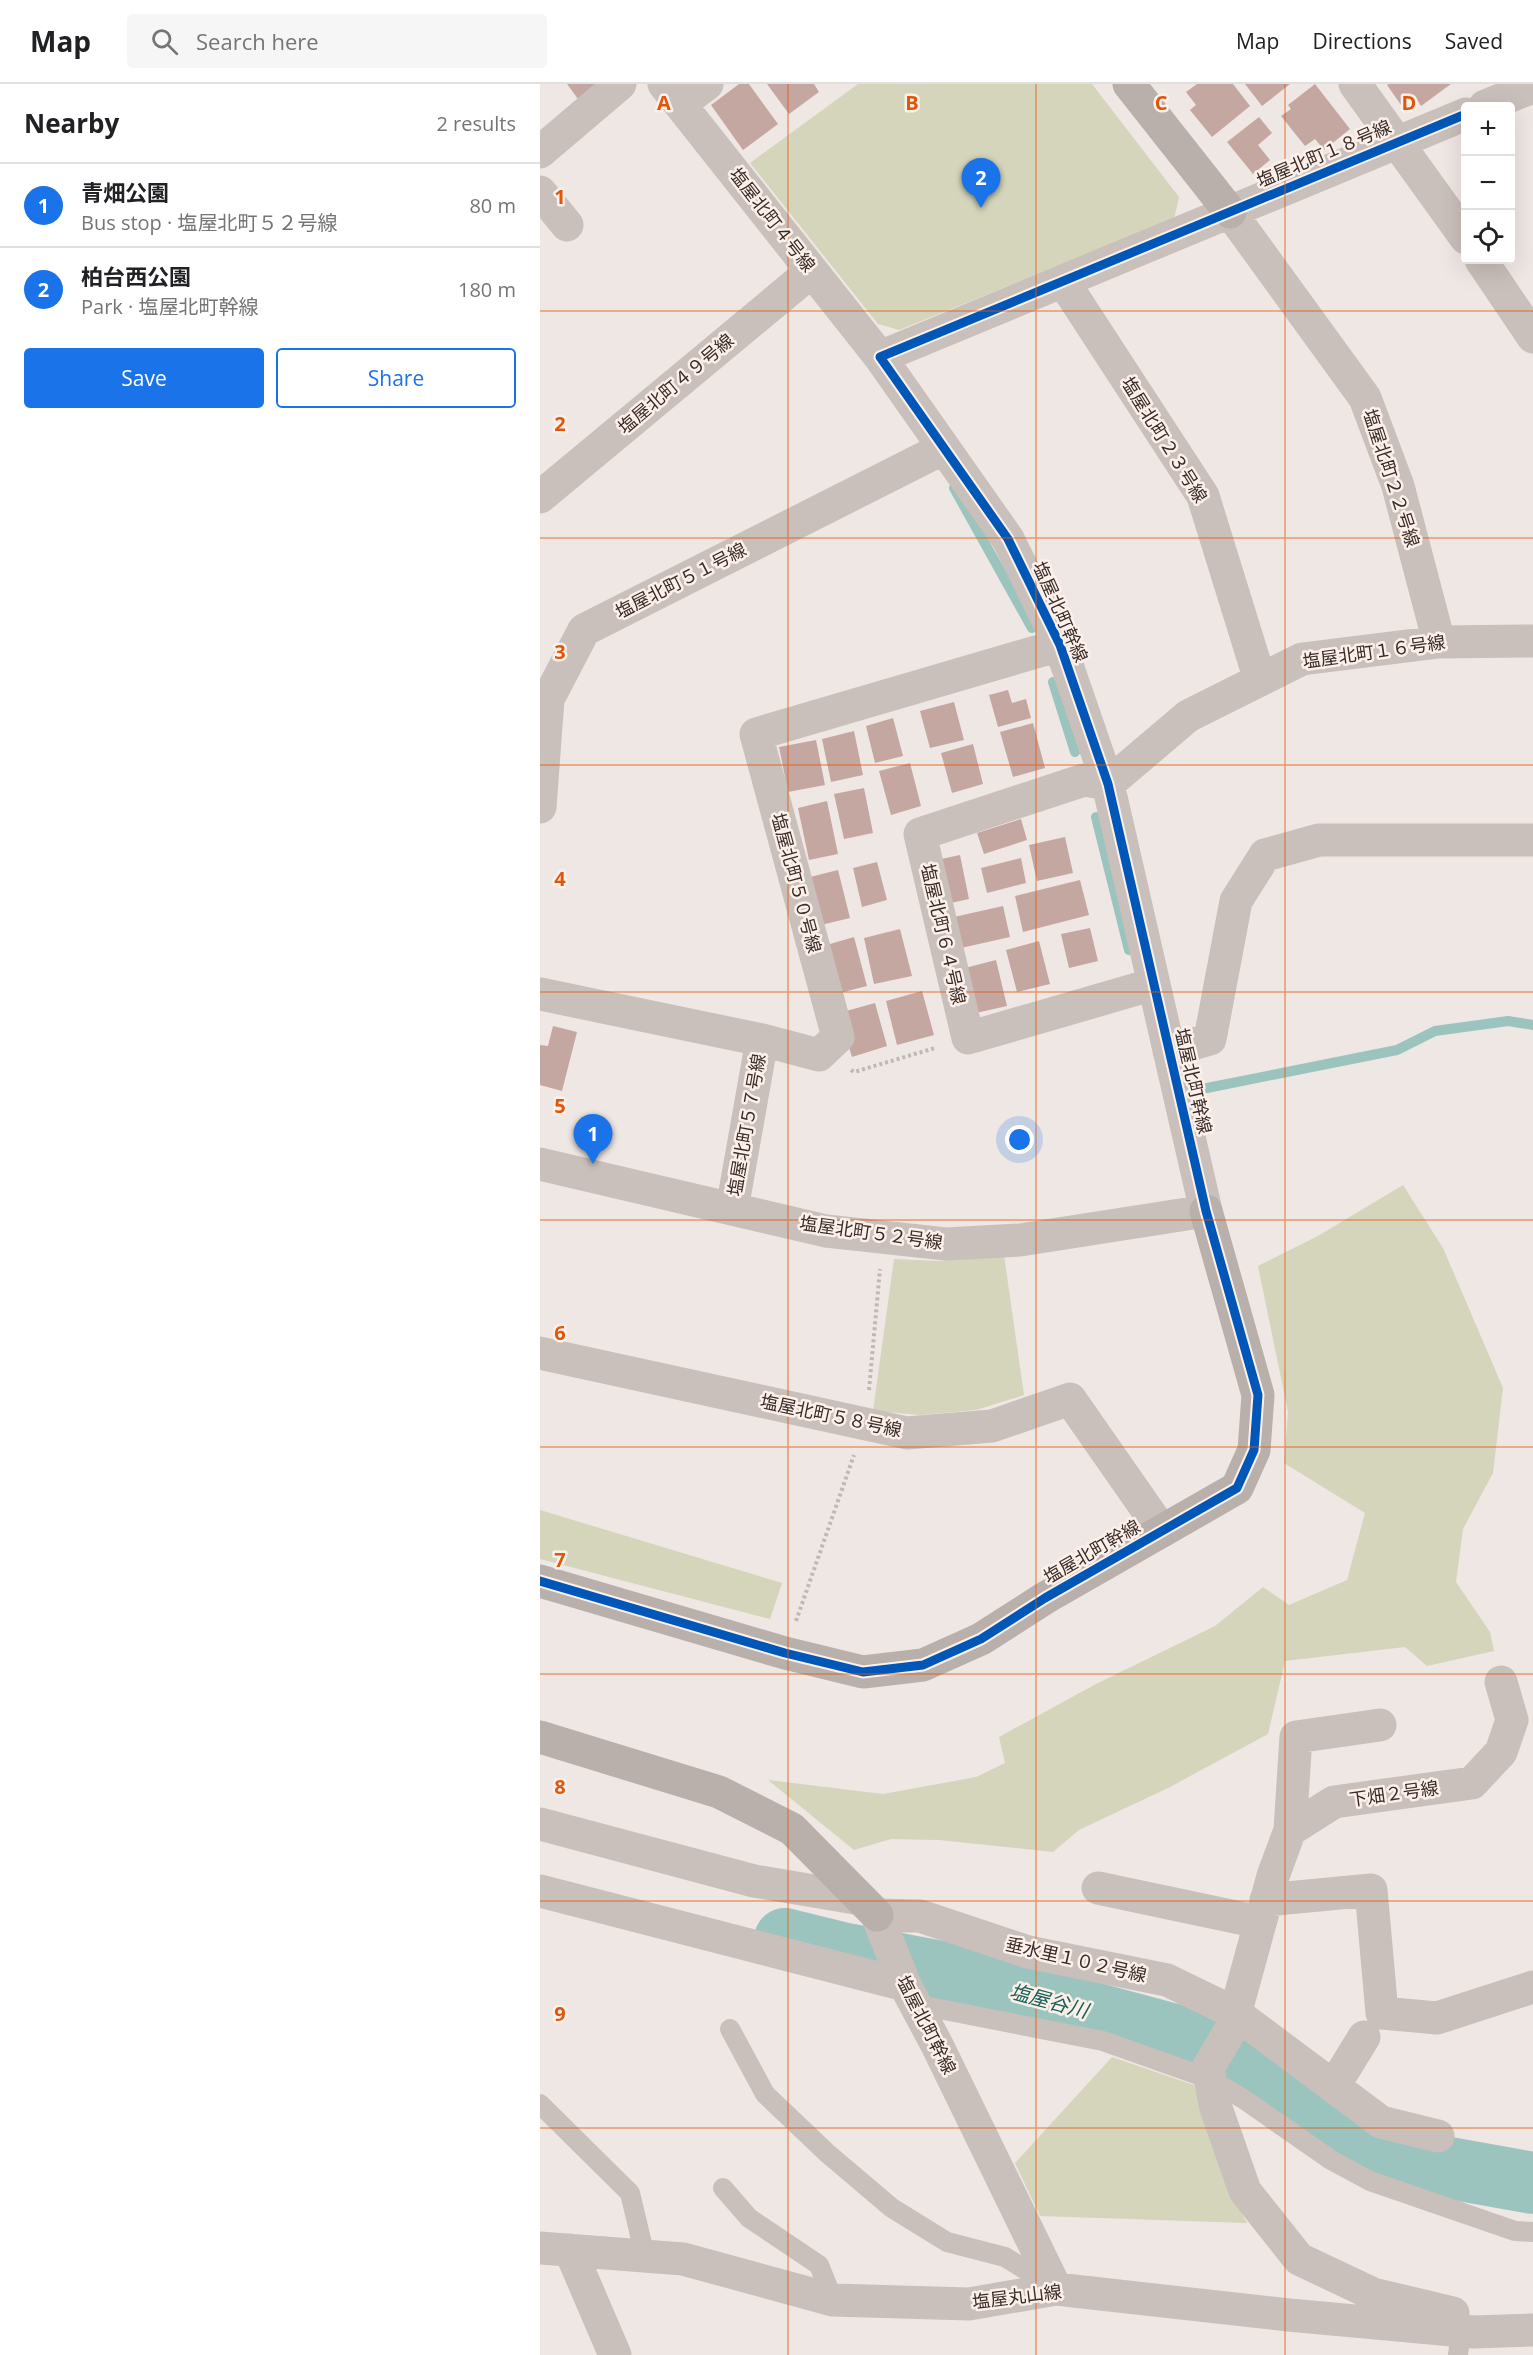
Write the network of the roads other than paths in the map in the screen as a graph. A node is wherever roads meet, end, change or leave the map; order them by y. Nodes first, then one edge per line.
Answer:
1 (620, 84) edge
2 (707, 84) edge
3 (1129, 84) edge
4 (1355, 84) edge
5 (1533, 87) edge
6 (672, 94) edge
7 (1495, 102) edge
8 (1461, 116) edge
9 (1398, 141) junction
10 (540, 152) edge
11 (540, 192) edge
12 (1230, 212) junction
13 (567, 225) dead end
14 (1461, 231) edge
15 (1484, 264) edge
16 (812, 271) junction
17 (1063, 281) junction
18 (1533, 337) edge
19 (880, 357) junction
20 (944, 448) junction
21 (540, 497) edge
22 (1533, 641) edge
23 (1439, 642) junction
24 (1060, 645) junction
25 (1260, 680) junction
26 (1108, 784) junction
27 (540, 805) edge
28 (1533, 840) edge
29 (1154, 984) junction
30 (540, 994) edge
31 (762, 1040) junction
32 (1169, 1052) junction
33 (540, 1164) edge
34 (732, 1209) junction
35 (1206, 1211) junction
36 (540, 1353) edge
37 (1162, 1531) junction
38 (540, 1581) edge
39 (1501, 1682) dead end
40 (1380, 1725) dead end
41 (540, 1737) edge
42 (540, 1824) edge
43 (1290, 1830) junction
44 (1098, 1888) dead end
45 (540, 1891) edge
46 (869, 1907) junction
47 (1262, 1911) junction
48 (1533, 1987) edge
49 (910, 1995) junction
50 (1233, 2021) junction
51 (730, 2029) dead end
52 (1364, 2037) dead end
53 (1209, 2074) junction
54 (1334, 2086) junction
55 (540, 2104) edge
56 (1438, 2136) dead end
57 (723, 2188) dead end
58 (1533, 2232) edge
59 (555, 2249) edge
60 (645, 2256) junction
61 (1056, 2289) junction
62 (832, 2300) junction
63 (1533, 2330) edge
64 (1464, 2339) edge
65 (615, 2355) edge

1 - 10 street
2 - 6 street
3 - 12 street
4 - 9 street
5 - 7 street
6 - 16 street, 塩屋北町４号線
8 - 9 street, 塩屋北町１８号線
9 - 12 street, 塩屋北町１８号線
9 - 14 street
11 - 13 street
12 - 17 street
12 - 23 street, 塩屋北町２２号線
15 - 18 street
16 - 19 street, 塩屋北町４号線
16 - 21 street, 塩屋北町４９号線
17 - 19 street
17 - 25 street, 塩屋北町２３号線
19 - 20 street, 塩屋北町幹線
20 - 24 street, 塩屋北町幹線
20 - 27 street, 塩屋北町５１号線
22 - 23 street, 塩屋北町１６号線
23 - 25 street, 塩屋北町１６号線
24 - 26 street, 塩屋北町幹線
24 - 31 street, 塩屋北町５０号線
25 - 26 street, 塩屋北町１６号線
26 - 29 street, 塩屋北町幹線
26 - 29 street, 塩屋北町６４号線
28 - 32 street
29 - 32 street, 塩屋北町幹線
30 - 31 street
31 - 34 street, 塩屋北町５７号線
32 - 35 street, 塩屋北町幹線
33 - 34 street, 塩屋北町５２号線
34 - 35 street, 塩屋北町５２号線
35 - 37 street, 塩屋北町幹線
36 - 37 street, 塩屋北町５８号線
37 - 38 street, 塩屋北町幹線
39 - 43 street, 下畑２号線
40 - 43 street
41 - 46 street, 塩屋北町幹線
42 - 46 street, 垂水里１０２号線
43 - 47 street
44 - 47 street
45 - 49 street
46 - 49 street, 塩屋北町幹線
46 - 50 street, 垂水里１０２号線
47 - 48 street
47 - 50 street
49 - 53 lane
49 - 61 street, 塩屋北町幹線
50 - 53 street
50 - 54 street, 垂水里１０２号線
51 - 61 lane
52 - 54 street
53 - 58 lane
53 - 64 street
54 - 56 street, 垂水里１０２号線
55 - 60 lane
57 - 62 lane
59 - 60 street, 塩屋丸山線
59 - 65 street
60 - 62 street, 塩屋丸山線
61 - 62 street, 塩屋丸山線
61 - 64 street, 塩屋丸山線
63 - 64 street, 塩屋丸山線

